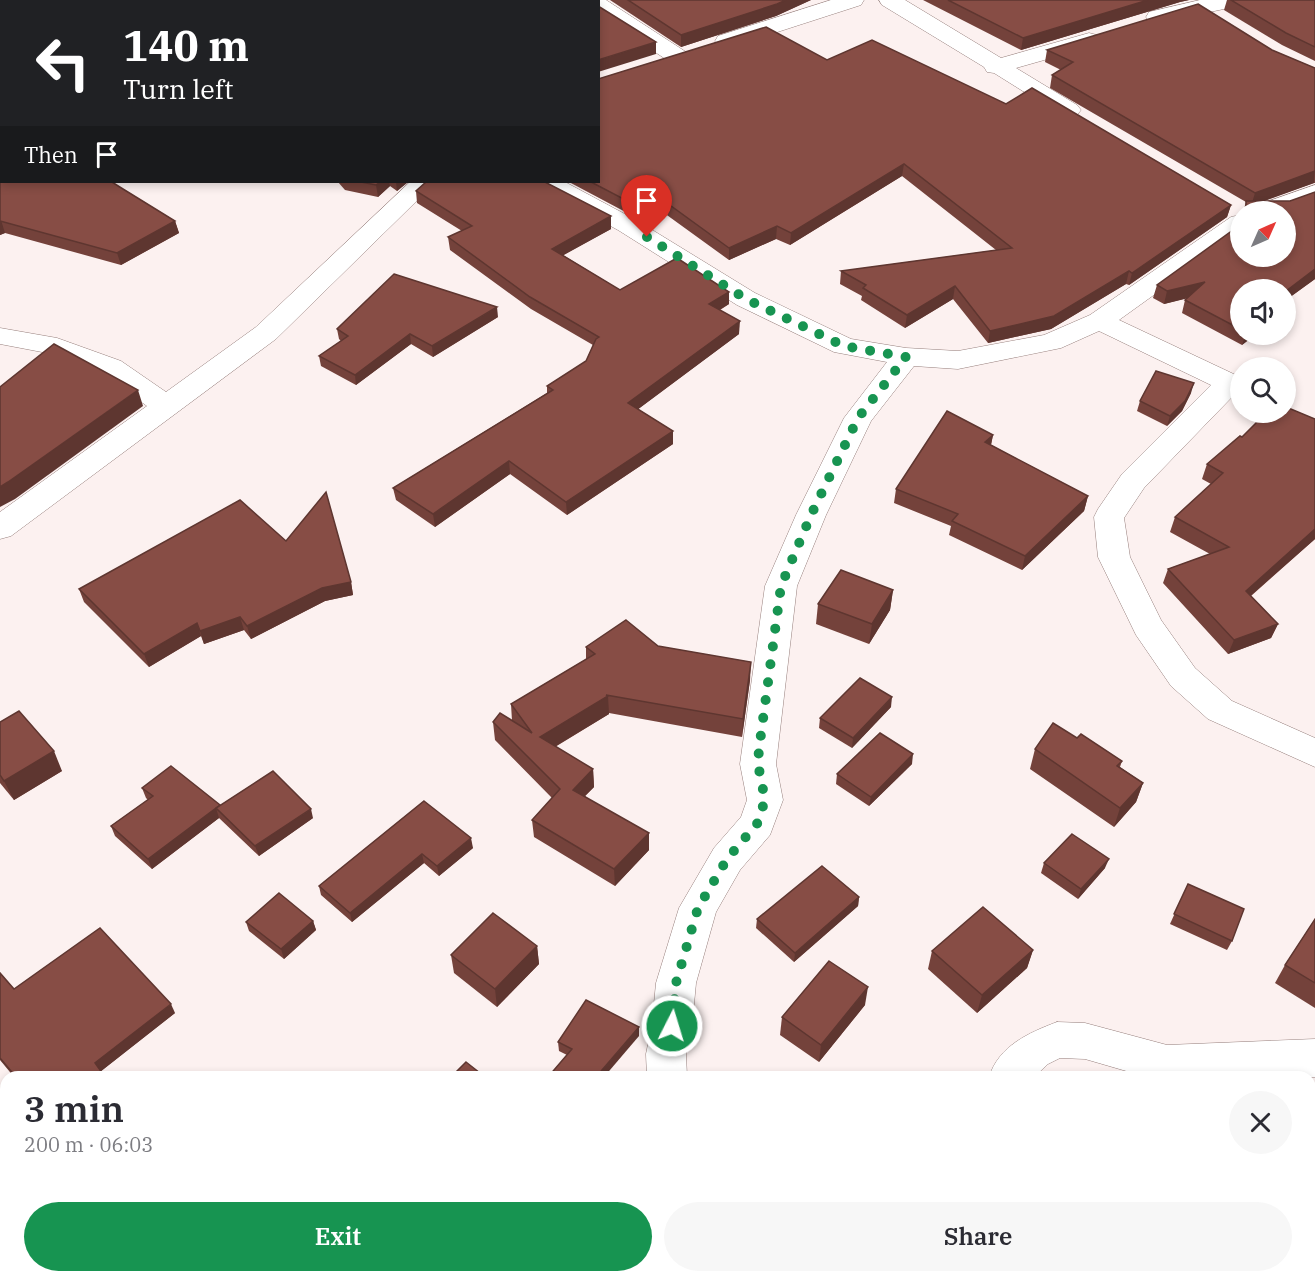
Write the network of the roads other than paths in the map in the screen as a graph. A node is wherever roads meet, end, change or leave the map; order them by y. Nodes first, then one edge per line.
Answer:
1 (853, 0) edge
2 (890, 0) edge
3 (1234, 0) edge
4 (600, 5) edge
5 (1199, 7) junction
6 (1222, 22) edge
7 (1134, 26) edge
8 (1113, 33) edge
9 (678, 57) junction
10 (656, 64) edge
11 (995, 67) junction
12 (1092, 124) edge
13 (423, 183) edge
14 (549, 183) edge
15 (1315, 192) edge
16 (1291, 201) edge
17 (1230, 219) edge
18 (1100, 321) junction
19 (0, 336) edge
20 (906, 357) junction
21 (1230, 384) edge
22 (1230, 391) edge
23 (166, 406) junction
24 (0, 528) edge
25 (1315, 753) edge
26 (1315, 1058) edge
27 (667, 1071) edge
28 (1011, 1071) edge

1 - 9 street
2 - 11 street
3 - 5 street
4 - 9 street
5 - 6 street
5 - 7 street
8 - 11 street
9 - 10 street
11 - 12 street
13 - 23 street
14 - 20 street
15 - 16 street
17 - 18 street
18 - 20 street
18 - 21 street
19 - 23 street
20 - 27 street
22 - 25 street
23 - 24 street
26 - 28 street

